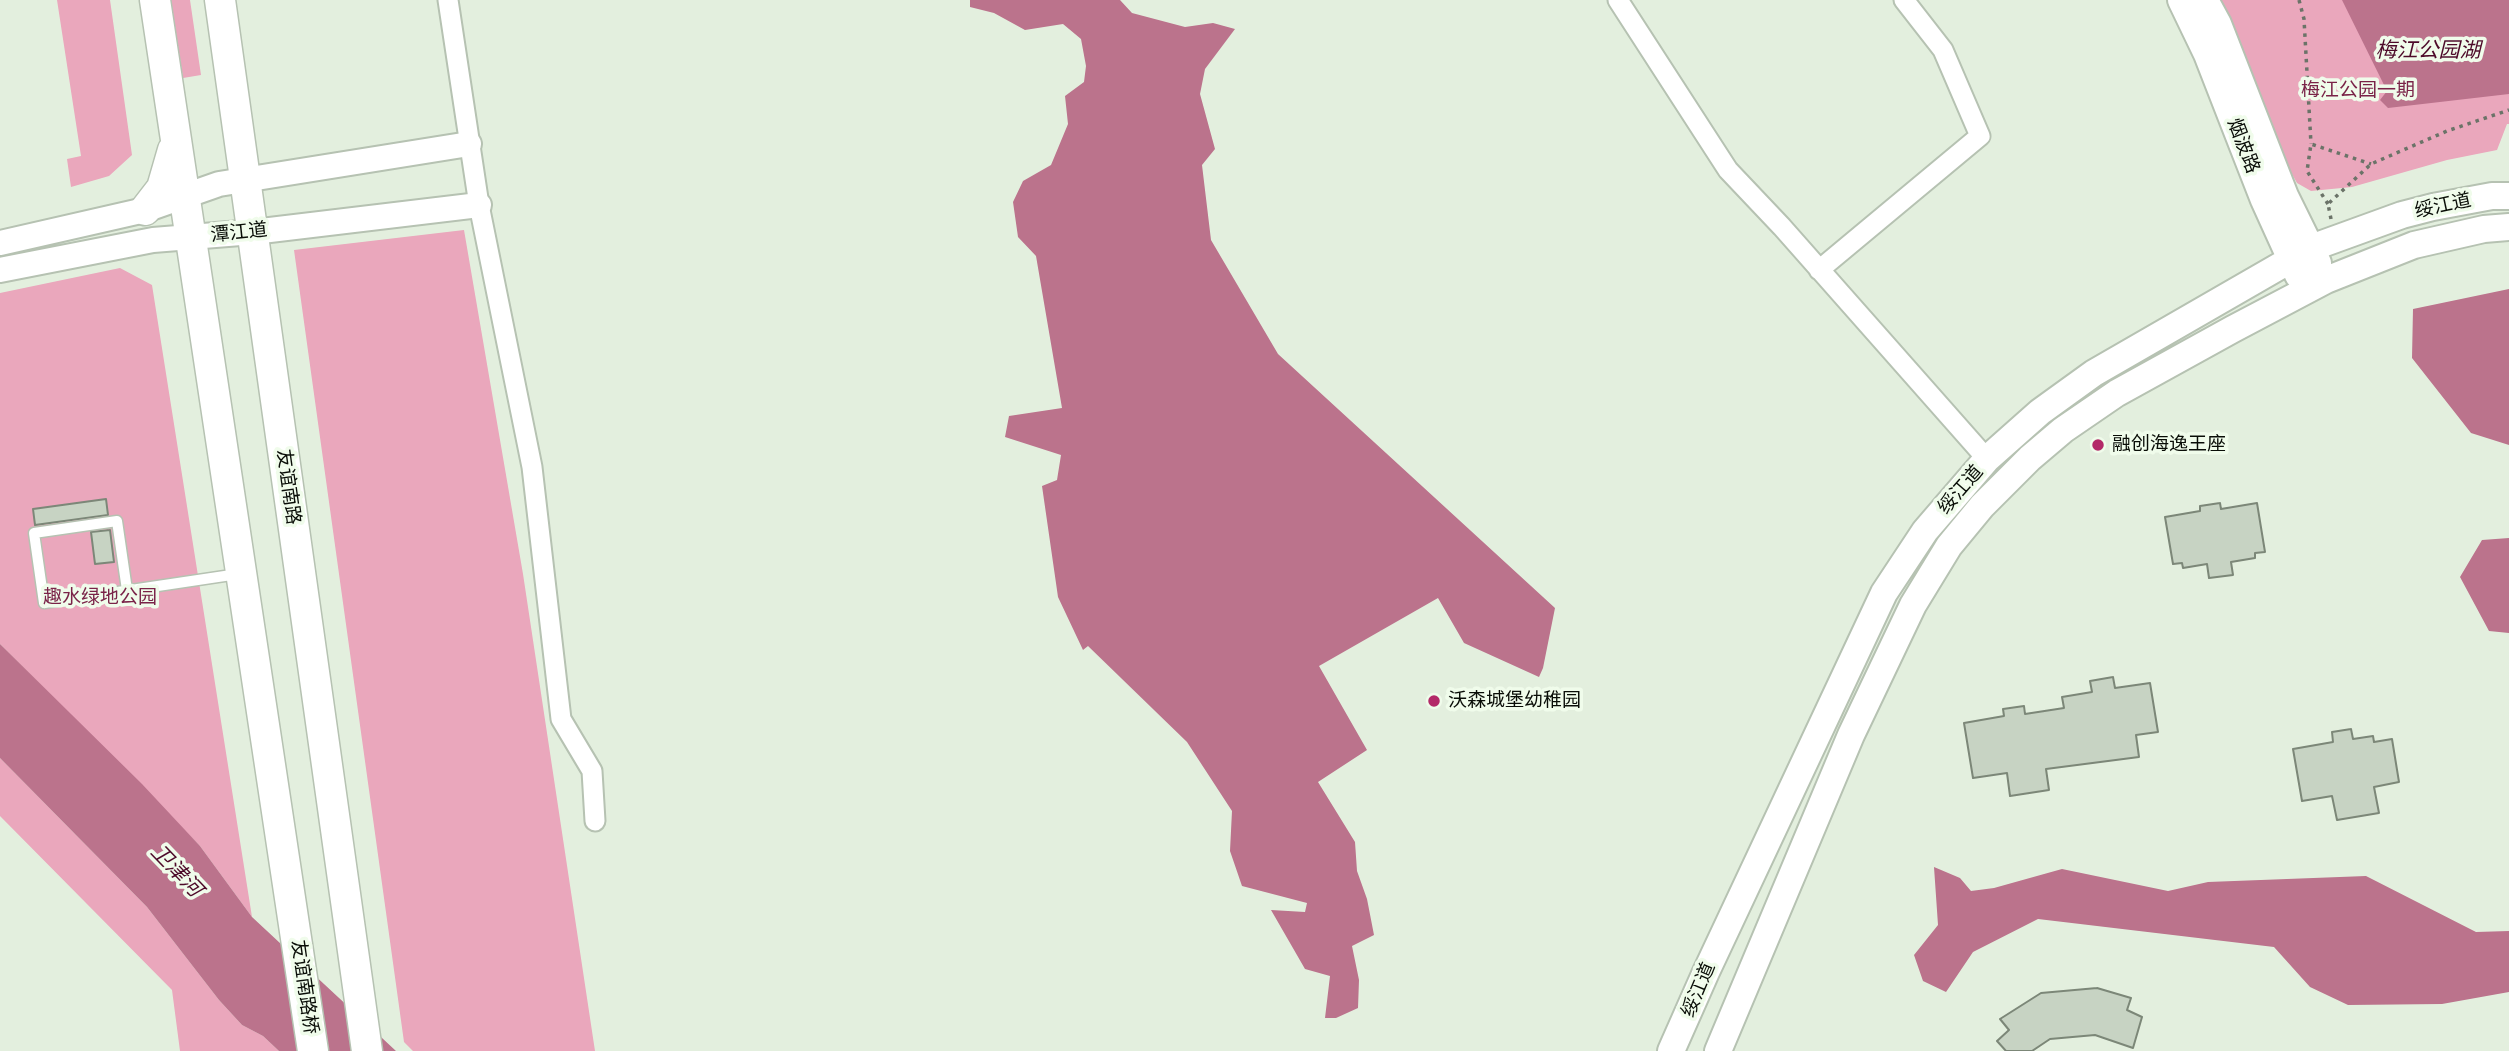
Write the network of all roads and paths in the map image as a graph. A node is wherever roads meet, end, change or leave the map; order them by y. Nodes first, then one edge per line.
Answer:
1 (155, 0) edge
2 (220, 0) edge
3 (448, 0) edge
4 (1618, 0) edge
5 (1904, 0) edge
6 (2181, 0) edge
7 (2205, 0) edge
8 (2299, 0) edge
9 (2509, 110) edge
10 (175, 136) junction
11 (469, 144) junction
12 (2311, 144) junction
13 (2371, 164) junction
14 (232, 181) junction
15 (2509, 196) edge
16 (2328, 204) junction
17 (479, 205) junction
18 (145, 211) junction
19 (188, 218) junction
20 (2509, 227) edge
21 (253, 232) junction
22 (0, 243) edge
23 (2312, 249) junction
24 (0, 270) edge
25 (1819, 270) junction
26 (2316, 286) junction
27 (1987, 459) junction
28 (242, 574) junction
29 (127, 590) junction
30 (595, 821) dead end
31 (313, 1051) edge
32 (367, 1051) edge
33 (1671, 1051) edge
34 (1718, 1051) edge

1 - 10 main road
2 - 14 main road, 友谊南路
3 - 11 street
4 - 25 street
5 - 25 street
6 - 23 main road, 烟波路
7 - 23 main road, 烟波路
8 - 12 path
9 - 13 path
10 - 18 main road
10 - 19 main road
11 - 14 street, 潭江道
11 - 17 street
12 - 13 path
12 - 16 path
13 - 16 path
14 - 19 street, 潭江道
14 - 21 main road, 友谊南路
15 - 23 main road, 绥江道
16 - 23 path
17 - 21 street, 潭江道
17 - 30 street
18 - 19 street, 潭江道
18 - 22 street, 潭江道
19 - 21 street, 潭江道
19 - 24 street
19 - 28 main road
20 - 26 main road, 绥江道
21 - 32 main road, 友谊南路
23 - 26 main road, 烟波路
23 - 27 main road, 绥江道
25 - 27 street
26 - 34 main road, 绥江道
27 - 33 main road, 绥江道
28 - 29 lane
28 - 31 main road, 友谊南路桥
29 - 29 lane

